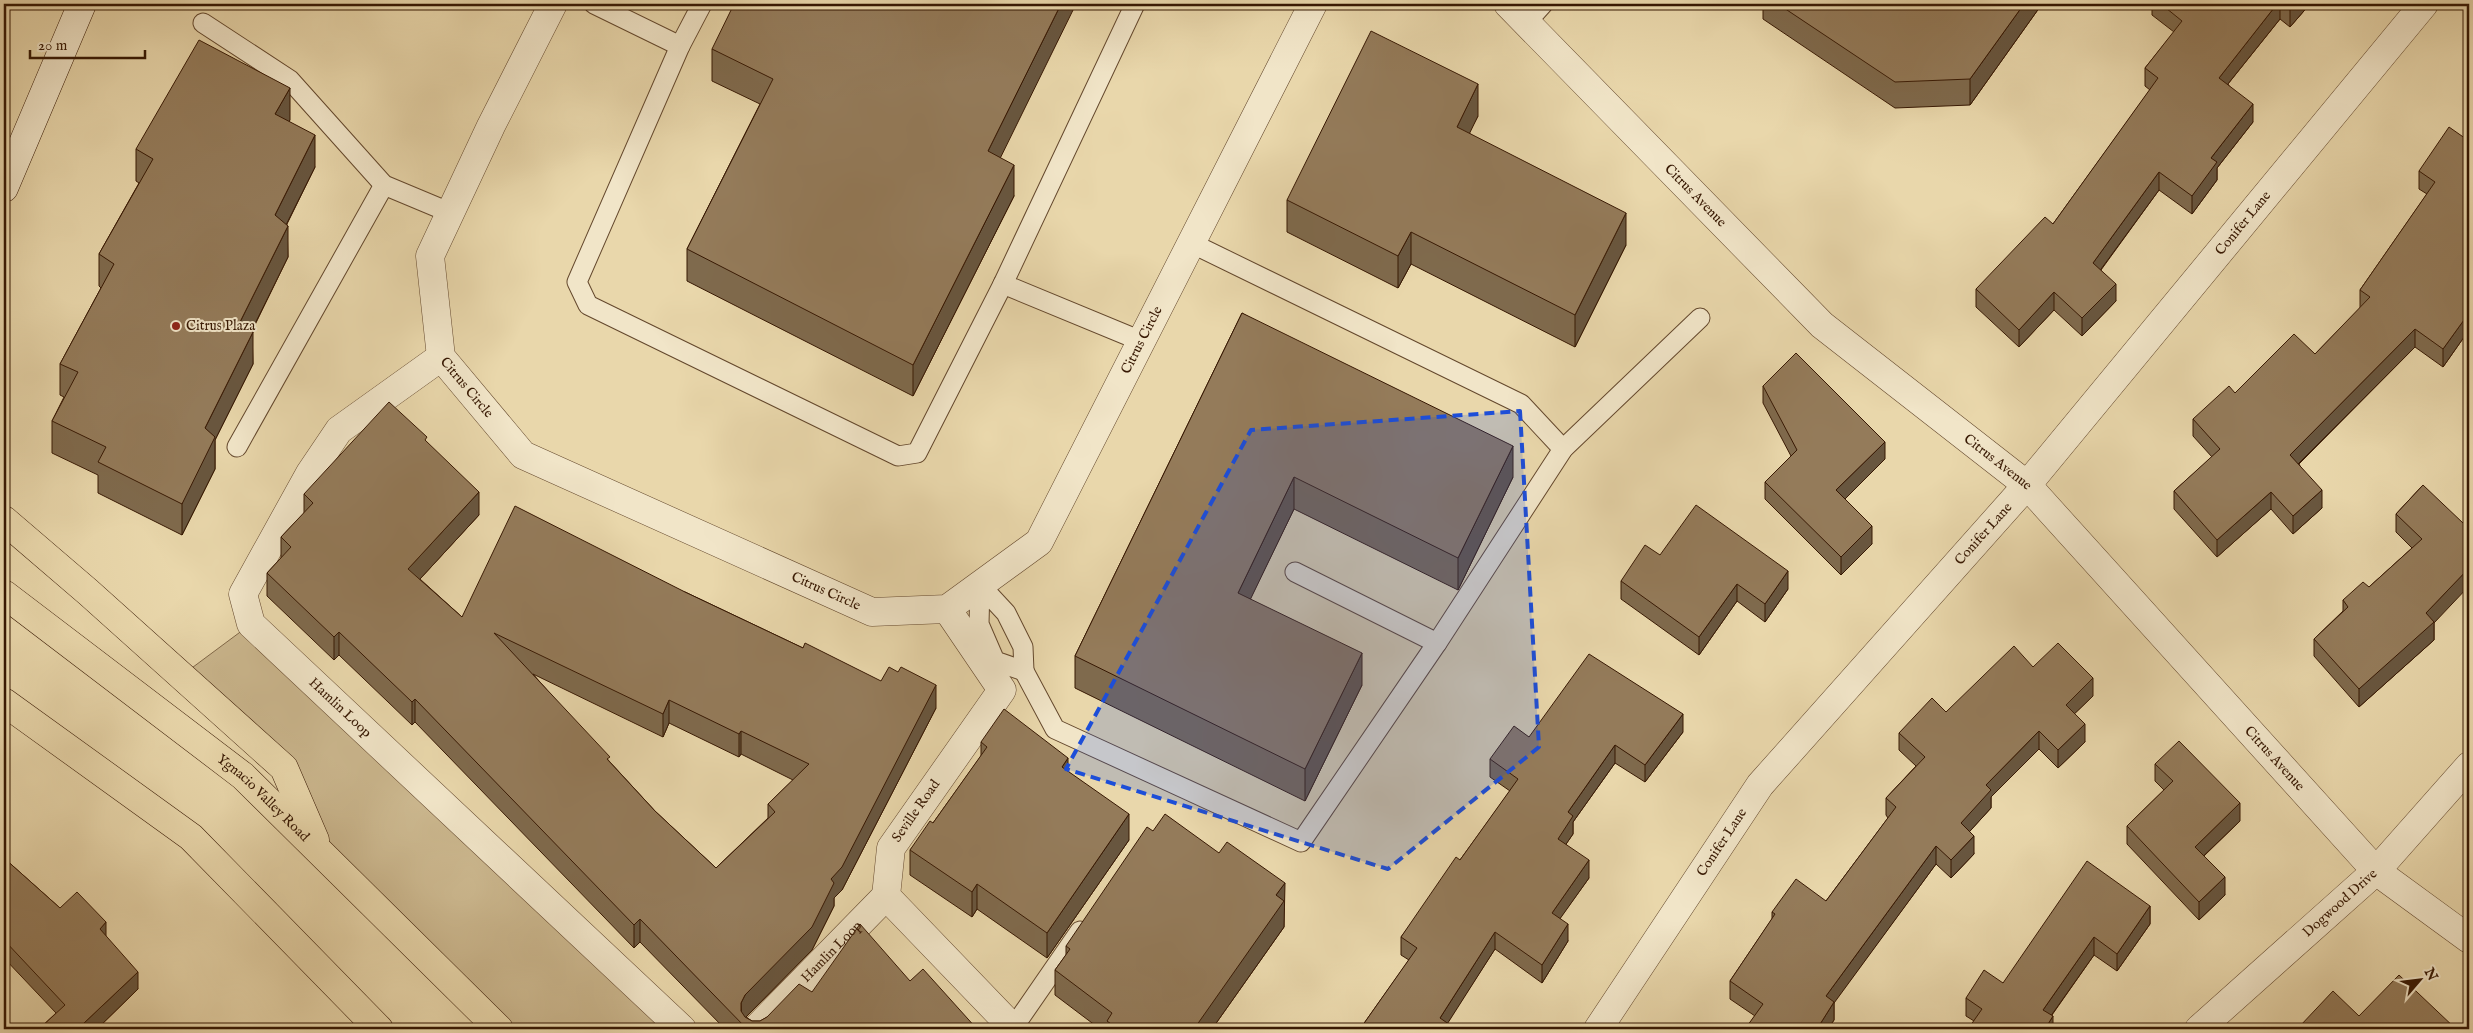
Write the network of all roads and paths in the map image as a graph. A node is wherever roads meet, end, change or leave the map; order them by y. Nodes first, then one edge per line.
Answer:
1 (82, 4) edge
2 (553, 4) edge
3 (594, 4) edge
4 (702, 4) edge
5 (1135, 4) edge
6 (1313, 4) edge
7 (2424, 4) edge
8 (1526, 10) edge
9 (203, 23) dead end
10 (680, 46) junction
11 (384, 185) junction
12 (4, 188) edge
13 (451, 213) junction
14 (1191, 243) junction
15 (1003, 284) junction
16 (1700, 318) dead end
17 (1141, 341) junction
18 (441, 357) junction
19 (237, 447) dead end
20 (1563, 449) junction
21 (2027, 485) junction
22 (4, 520) edge
23 (1295, 572) dead end
24 (980, 585) junction
25 (4, 594) edge
26 (947, 609) junction
27 (1437, 643) junction
28 (1024, 672) junction
29 (4, 702) edge
30 (2469, 766) edge
31 (321, 853) junction
32 (2376, 871) junction
33 (886, 896) junction
34 (1089, 917) edge
35 (2469, 939) edge
36 (379, 1029) edge
37 (499, 1029) edge
38 (682, 1029) edge
39 (756, 1029) edge
40 (1013, 1029) edge
41 (1598, 1029) edge
42 (2199, 1029) edge

1 - 12 street
2 - 13 street, Citrus Circle
3 - 10 lane
4 - 10 lane
5 - 15 lane
6 - 14 street, Citrus Circle
7 - 21 street, Conifer Lane
8 - 21 street, Citrus Avenue
9 - 11 lane
10 - 15 lane
11 - 13 lane
11 - 19 lane
13 - 18 street, Citrus Circle
14 - 17 street, Citrus Circle
14 - 20 lane
15 - 17 lane
16 - 20 lane
17 - 24 street, Citrus Circle
18 - 26 street, Citrus Circle
18 - 38 street, Hamlin Loop
20 - 27 lane
21 - 32 street, Citrus Avenue
21 - 41 street, Conifer Lane
22 - 31 highway
23 - 27 lane
24 - 26 street, Citrus Circle
24 - 28 lane
24 - 28 lane
25 - 31 highway, Ygnacio Valley Road
26 - 33 street, Seville Road
27 - 28 lane
29 - 36 highway
30 - 32 street, Dogwood Drive
31 - 37 highway, Ygnacio Valley Road
32 - 35 street, Citrus Avenue
32 - 42 street, Dogwood Drive
33 - 39 street, Hamlin Loop
33 - 40 street
34 - 40 lane

